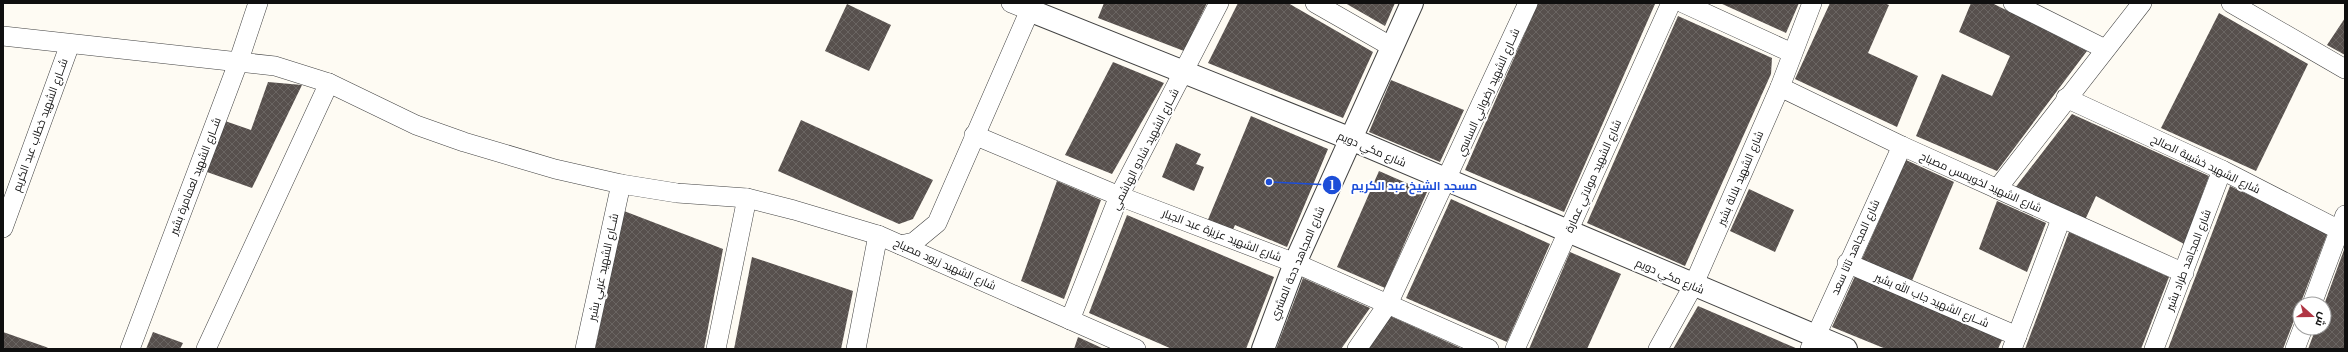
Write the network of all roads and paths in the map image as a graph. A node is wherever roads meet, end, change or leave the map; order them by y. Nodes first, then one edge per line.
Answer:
1 (258, 3) edge
2 (1219, 3) edge
3 (1315, 3) edge
4 (1412, 3) edge
5 (1528, 3) edge
6 (1671, 3) edge
7 (1684, 3) edge
8 (1812, 3) edge
9 (2013, 3) edge
10 (2142, 3) edge
11 (2231, 3) edge
12 (1024, 5) edge
13 (3, 36) edge
14 (70, 44) junction
15 (1392, 46) junction
16 (2105, 49) junction
17 (1792, 54) junction
18 (238, 63) junction
19 (2345, 69) edge
20 (1183, 74) junction
21 (329, 83) junction
22 (1780, 87) junction
23 (2066, 98) junction
24 (974, 135) junction
25 (1351, 139) junction
26 (1902, 146) junction
27 (2222, 170) junction
28 (1447, 180) junction
29 (621, 184) junction
30 (1997, 189) junction
31 (1120, 196) junction
32 (747, 198) junction
33 (2061, 219) junction
34 (2343, 226) edge
35 (3, 228) edge
36 (1567, 232) junction
37 (878, 235) junction
38 (901, 246) junction
39 (1295, 263) junction
40 (1847, 263) junction
41 (2184, 273) junction
42 (1694, 286) junction
43 (2315, 296) edge
44 (1388, 304) junction
45 (1070, 320) junction
46 (2300, 336) edge
47 (1813, 342) edge
48 (2015, 342) edge
49 (130, 349) edge
50 (206, 349) edge
51 (585, 349) edge
52 (716, 349) edge
53 (856, 349) edge
54 (1136, 349) edge
55 (1263, 349) edge
56 (1357, 349) edge
57 (1490, 349) edge
58 (1515, 349) edge
59 (1658, 349) edge
60 (1846, 349) edge
61 (2154, 349) edge
62 (2295, 349) edge

1 - 18 street, شــارع الشهيد لعمامرة بشير
2 - 20 street, شــارع الشهيد شادو الهاشمي
3 - 15 street
4 - 15 street, شارع المجاهد دحة المشري
5 - 28 street, شــارع الشهيد رضواني الساسي
6 - 36 street, شارع الشهيد مولاتي عمارة
7 - 17 street
8 - 17 street, شارع الشهيد بلالة بشير
9 - 16 street
10 - 16 street
11 - 19 street
12 - 20 street, شارع مكي دويم
12 - 24 street
13 - 14 street, شارع الشهيد زيود مصباح
14 - 18 street, شارع الشهيد زيود مصباح
14 - 35 street, شــارع الشهيد خطاب عبد الكريم
15 - 25 street, شارع المجاهد دحة المشري
16 - 23 street
17 - 22 street, شارع الشهيد بلالة بشير
18 - 21 street, شارع الشهيد زيود مصباح
18 - 49 street, شــارع الشهيد لعمامرة بشير
20 - 25 street, شارع مكي دويم
20 - 31 street, شــارع الشهيد شادو الهاشمي
21 - 29 street, شارع الشهيد زيود مصباح
21 - 50 street
22 - 26 street, شارع الشهيد لخويمس مصباح
22 - 42 street, شارع الشهيد بلالة بشير
23 - 27 street, شارع الشهيد خشيبة الصالح
23 - 30 street
24 - 31 street, شارع الشهيد عزيزة عبد الجبار
24 - 38 street
25 - 28 street, شارع مكي دويم
25 - 39 street, شارع المجاهد دحة المشري
26 - 30 street, شارع الشهيد لخويمس مصباح
26 - 40 street, شارع المجاهد تاتا سعد
27 - 34 street, شارع الشهيد خشيبة الصالح
27 - 41 street, شارع المجاهد طراد بشير
28 - 36 street, شارع مكي دويم
28 - 44 street, شــارع الشهيد رضواني الساسي
29 - 32 street, شارع الشهيد زيود مصباح
29 - 51 street, شــارع الشهيد غربي بشير
30 - 33 street, شارع الشهيد لخويمس مصباح
31 - 39 street, شارع الشهيد عزيزة عبد الجبار
31 - 45 street, شــارع الشهيد شادو الهاشمي
32 - 37 street, شارع الشهيد زيود مصباح
32 - 52 street
33 - 41 street, شارع الشهيد لخويمس مصباح
33 - 48 street
34 - 43 street
36 - 42 street, شارع مكي دويم
36 - 58 street, شارع الشهيد مولاتي عمارة
37 - 38 street, شارع الشهيد زيود مصباح
37 - 53 street
38 - 45 street, شارع الشهيد زيود مصباح
39 - 44 street, شارع الشهيد عزيزة عبد الجبار
39 - 55 street, شارع المجاهد دحة المشري
40 - 47 street, شارع المجاهد تاتا سعد
40 - 48 street, شــارع الشهيد جاب الله بشير
41 - 61 street, شارع المجاهد طراد بشير
42 - 47 street, شارع مكي دويم
42 - 59 street, شارع الشهيد بلالة بشير
44 - 56 street, شــارع الشهيد رضواني الساسي
44 - 57 street, شارع الشهيد عزيزة عبد الجبار
45 - 54 street, شارع الشهيد زيود مصباح
46 - 62 street
47 - 60 street, شارع مكي دويم

